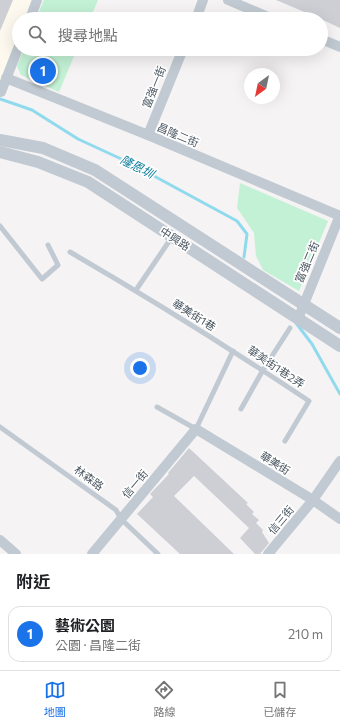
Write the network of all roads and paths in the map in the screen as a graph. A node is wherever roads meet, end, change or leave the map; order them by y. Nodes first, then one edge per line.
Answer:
1 (37, 0) edge
2 (203, 0) edge
3 (228, 0) edge
4 (33, 12) edge
5 (199, 12) edge
6 (257, 12) edge
7 (328, 42) edge
8 (340, 47) edge
9 (15, 56) edge
10 (180, 56) edge
11 (6, 78) junction
12 (0, 93) edge
13 (148, 135) junction
14 (0, 140) edge
15 (0, 152) edge
16 (340, 216) edge
17 (0, 226) edge
18 (172, 236) junction
19 (48, 245) dead end
20 (70, 252) dead end
21 (136, 290) junction
22 (303, 304) junction
23 (294, 324) junction
24 (340, 328) edge
25 (340, 346) edge
26 (233, 351) junction
27 (263, 370) junction
28 (157, 407) dead end
29 (241, 409) dead end
30 (0, 427) edge
31 (196, 429) junction
32 (284, 441) dead end
33 (340, 461) edge
34 (313, 500) junction
35 (121, 519) junction
36 (340, 519) edge
37 (0, 540) edge
38 (16, 554) edge
39 (92, 554) edge
40 (158, 554) edge
41 (268, 554) edge

1 - 4 street
2 - 5 street
3 - 6 street
7 - 8 street
9 - 11 street
10 - 13 street, 富強一街
11 - 12 street
11 - 13 street, 昌隆二街
13 - 16 street, 昌隆二街
14 - 22 street, 中興路
15 - 18 street, 中興路
16 - 22 street, 富強二街
17 - 19 lane
18 - 21 lane
18 - 23 street, 中興路
20 - 21 lane, 華美街1巷
21 - 26 lane, 華美街1巷
22 - 23 street, 富強二街
22 - 24 street, 中興路
23 - 25 street, 中興路
23 - 27 lane
26 - 27 lane, 華美街1巷2弄
26 - 31 lane
27 - 29 lane
27 - 32 lane, 華美街1巷2弄
28 - 31 lane
30 - 35 lane, 林森路
31 - 34 street, 華美街
31 - 35 street, 信一街
33 - 34 street, 信三街
34 - 36 street, 華美街
34 - 41 street, 信三街
35 - 39 street, 信一街
35 - 40 lane, 林森路
37 - 38 street

